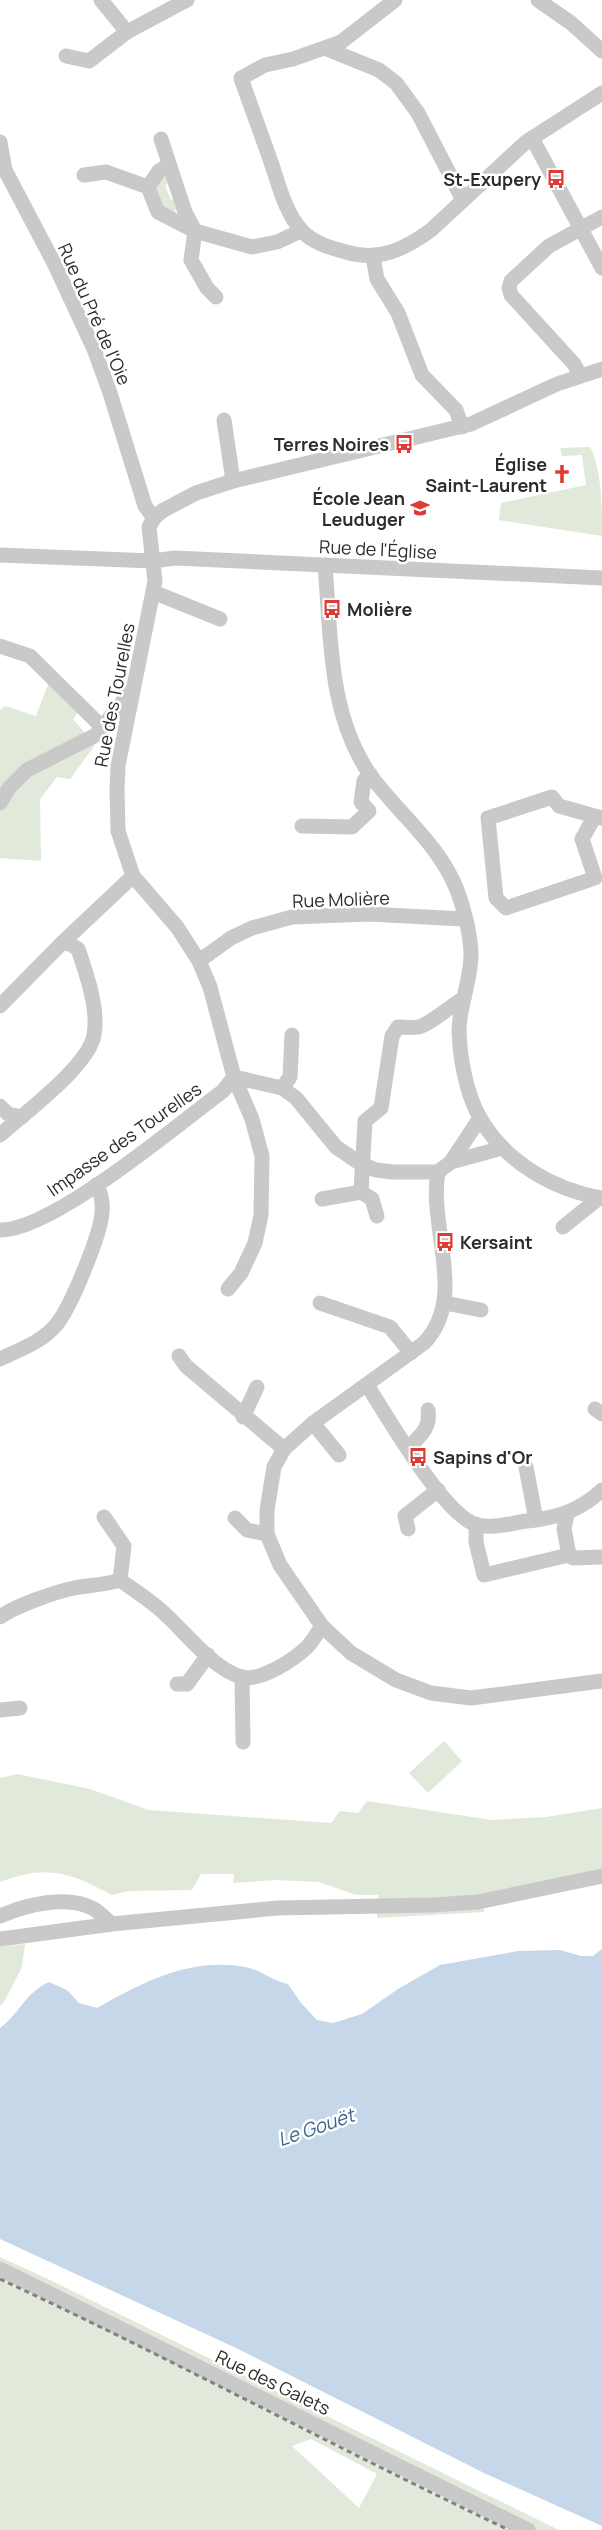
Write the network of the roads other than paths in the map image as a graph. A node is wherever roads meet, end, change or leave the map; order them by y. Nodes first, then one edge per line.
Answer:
1 (101, 0) edge
2 (187, 0) edge
3 (396, 0) edge
4 (538, 0) edge
5 (127, 32) junction
6 (327, 49) junction
7 (602, 51) edge
8 (66, 56) dead end
9 (602, 93) edge
10 (532, 138) junction
11 (161, 139) dead end
12 (0, 142) edge
13 (169, 165) junction
14 (84, 175) dead end
15 (148, 187) junction
16 (463, 200) junction
17 (602, 217) edge
18 (581, 228) junction
19 (195, 231) junction
20 (301, 231) junction
21 (373, 257) junction
22 (602, 268) edge
23 (216, 298) dead end
24 (602, 369) edge
25 (580, 375) junction
26 (224, 420) dead end
27 (466, 425) junction
28 (233, 481) junction
29 (154, 518) junction
30 (0, 555) edge
31 (153, 561) junction
32 (325, 565) junction
33 (602, 578) edge
34 (153, 592) junction
35 (220, 620) dead end
36 (0, 646) edge
37 (134, 687) junction
38 (102, 727) junction
39 (370, 774) junction
40 (0, 803) edge
41 (599, 817) edge
42 (302, 826) dead end
43 (133, 876) junction
44 (88, 918) junction
45 (464, 919) junction
46 (62, 943) junction
47 (78, 949) junction
48 (199, 961) junction
49 (464, 998) junction
50 (0, 1006) edge
51 (292, 1035) dead end
52 (234, 1077) junction
53 (282, 1088) junction
54 (0, 1107) edge
55 (22, 1117) junction
56 (480, 1118) junction
57 (0, 1135) edge
58 (501, 1146) junction
59 (451, 1162) junction
60 (361, 1164) junction
61 (438, 1172) junction
62 (96, 1185) junction
63 (360, 1192) junction
64 (600, 1198) edge
65 (322, 1199) dead end
66 (377, 1216) dead end
67 (563, 1227) dead end
68 (0, 1230) edge
69 (228, 1289) dead end
70 (320, 1303) dead end
71 (445, 1303) junction
72 (481, 1310) dead end
73 (410, 1353) junction
74 (179, 1356) dead end
75 (0, 1359) edge
76 (367, 1386) junction
77 (257, 1387) dead end
78 (428, 1410) dead end
79 (243, 1417) junction
80 (313, 1423) junction
81 (408, 1448) junction
82 (284, 1449) junction
83 (339, 1455) dead end
84 (526, 1467) dead end
85 (438, 1490) junction
86 (602, 1490) edge
87 (567, 1514) junction
88 (104, 1517) dead end
89 (234, 1518) dead end
90 (536, 1520) junction
91 (476, 1524) junction
92 (408, 1529) dead end
93 (267, 1534) junction
94 (569, 1555) junction
95 (602, 1557) edge
96 (120, 1580) junction
97 (0, 1617) edge
98 (322, 1626) junction
99 (208, 1655) junction
100 (242, 1677) junction
101 (602, 1681) edge
102 (177, 1684) dead end
103 (20, 1708) dead end
104 (0, 1710) edge
105 (243, 1742) dead end
106 (600, 1876) edge
107 (0, 1916) edge
108 (112, 1924) junction
109 (0, 1939) edge
110 (0, 2269) edge
111 (528, 2530) edge

1 - 5 street
2 - 5 street
3 - 6 street
4 - 7 street
5 - 8 street
6 - 16 street
6 - 20 street
9 - 10 street
10 - 16 street
10 - 18 street
11 - 13 street
12 - 29 street, Rue du Pré de l'Oie
13 - 15 street
13 - 19 street
14 - 15 street
15 - 19 street
16 - 21 street
17 - 18 street
18 - 22 street
18 - 25 street
19 - 20 street
19 - 23 street
20 - 21 street
21 - 27 street
24 - 25 street
25 - 27 street
26 - 28 street
27 - 28 street
28 - 29 street
29 - 31 street
30 - 31 street, Rue de l'Église
31 - 32 street, Rue de l'Église
31 - 34 street, Rue des Tourelles
32 - 33 street, Rue de l'Église
32 - 39 street
34 - 35 street
34 - 37 street, Rue des Tourelles
36 - 38 street
37 - 38 street
37 - 43 street, Rue des Tourelles
38 - 40 street
39 - 42 street
39 - 45 street
41 - 41 street
43 - 44 street
43 - 48 street, Rue des Tourelles
44 - 46 street
44 - 47 street
45 - 48 street, Rue Molière
45 - 49 street
46 - 47 street
46 - 50 street
47 - 55 street
48 - 52 street, Rue des Tourelles
49 - 56 street
49 - 60 street
51 - 53 street
52 - 53 street
52 - 62 street, Impasse des Tourelles
52 - 69 street, Rue des Tourelles
53 - 60 street
54 - 55 street
55 - 57 street
56 - 58 street
56 - 59 street
58 - 59 street
58 - 64 street
59 - 61 street
60 - 61 street
60 - 63 street
61 - 71 street
62 - 68 street, Impasse des Tourelles
62 - 75 street
63 - 65 street
63 - 66 street
64 - 67 street
70 - 73 street
71 - 72 street
71 - 73 street
73 - 76 street
74 - 79 street
76 - 80 street
76 - 81 street
77 - 79 street
78 - 81 street
79 - 82 street
80 - 82 street
80 - 83 street
81 - 85 street
82 - 93 street
84 - 90 street
85 - 91 street
85 - 92 street
86 - 87 street
87 - 90 street
87 - 94 street
88 - 96 street
89 - 93 street
90 - 91 street
91 - 94 street
93 - 98 street
94 - 95 street
96 - 97 street
96 - 99 street
98 - 100 street
98 - 101 street
99 - 100 street
99 - 102 street
100 - 105 street
103 - 104 street
106 - 108 street
107 - 108 street
108 - 109 street
110 - 111 street, Rue des Galets

